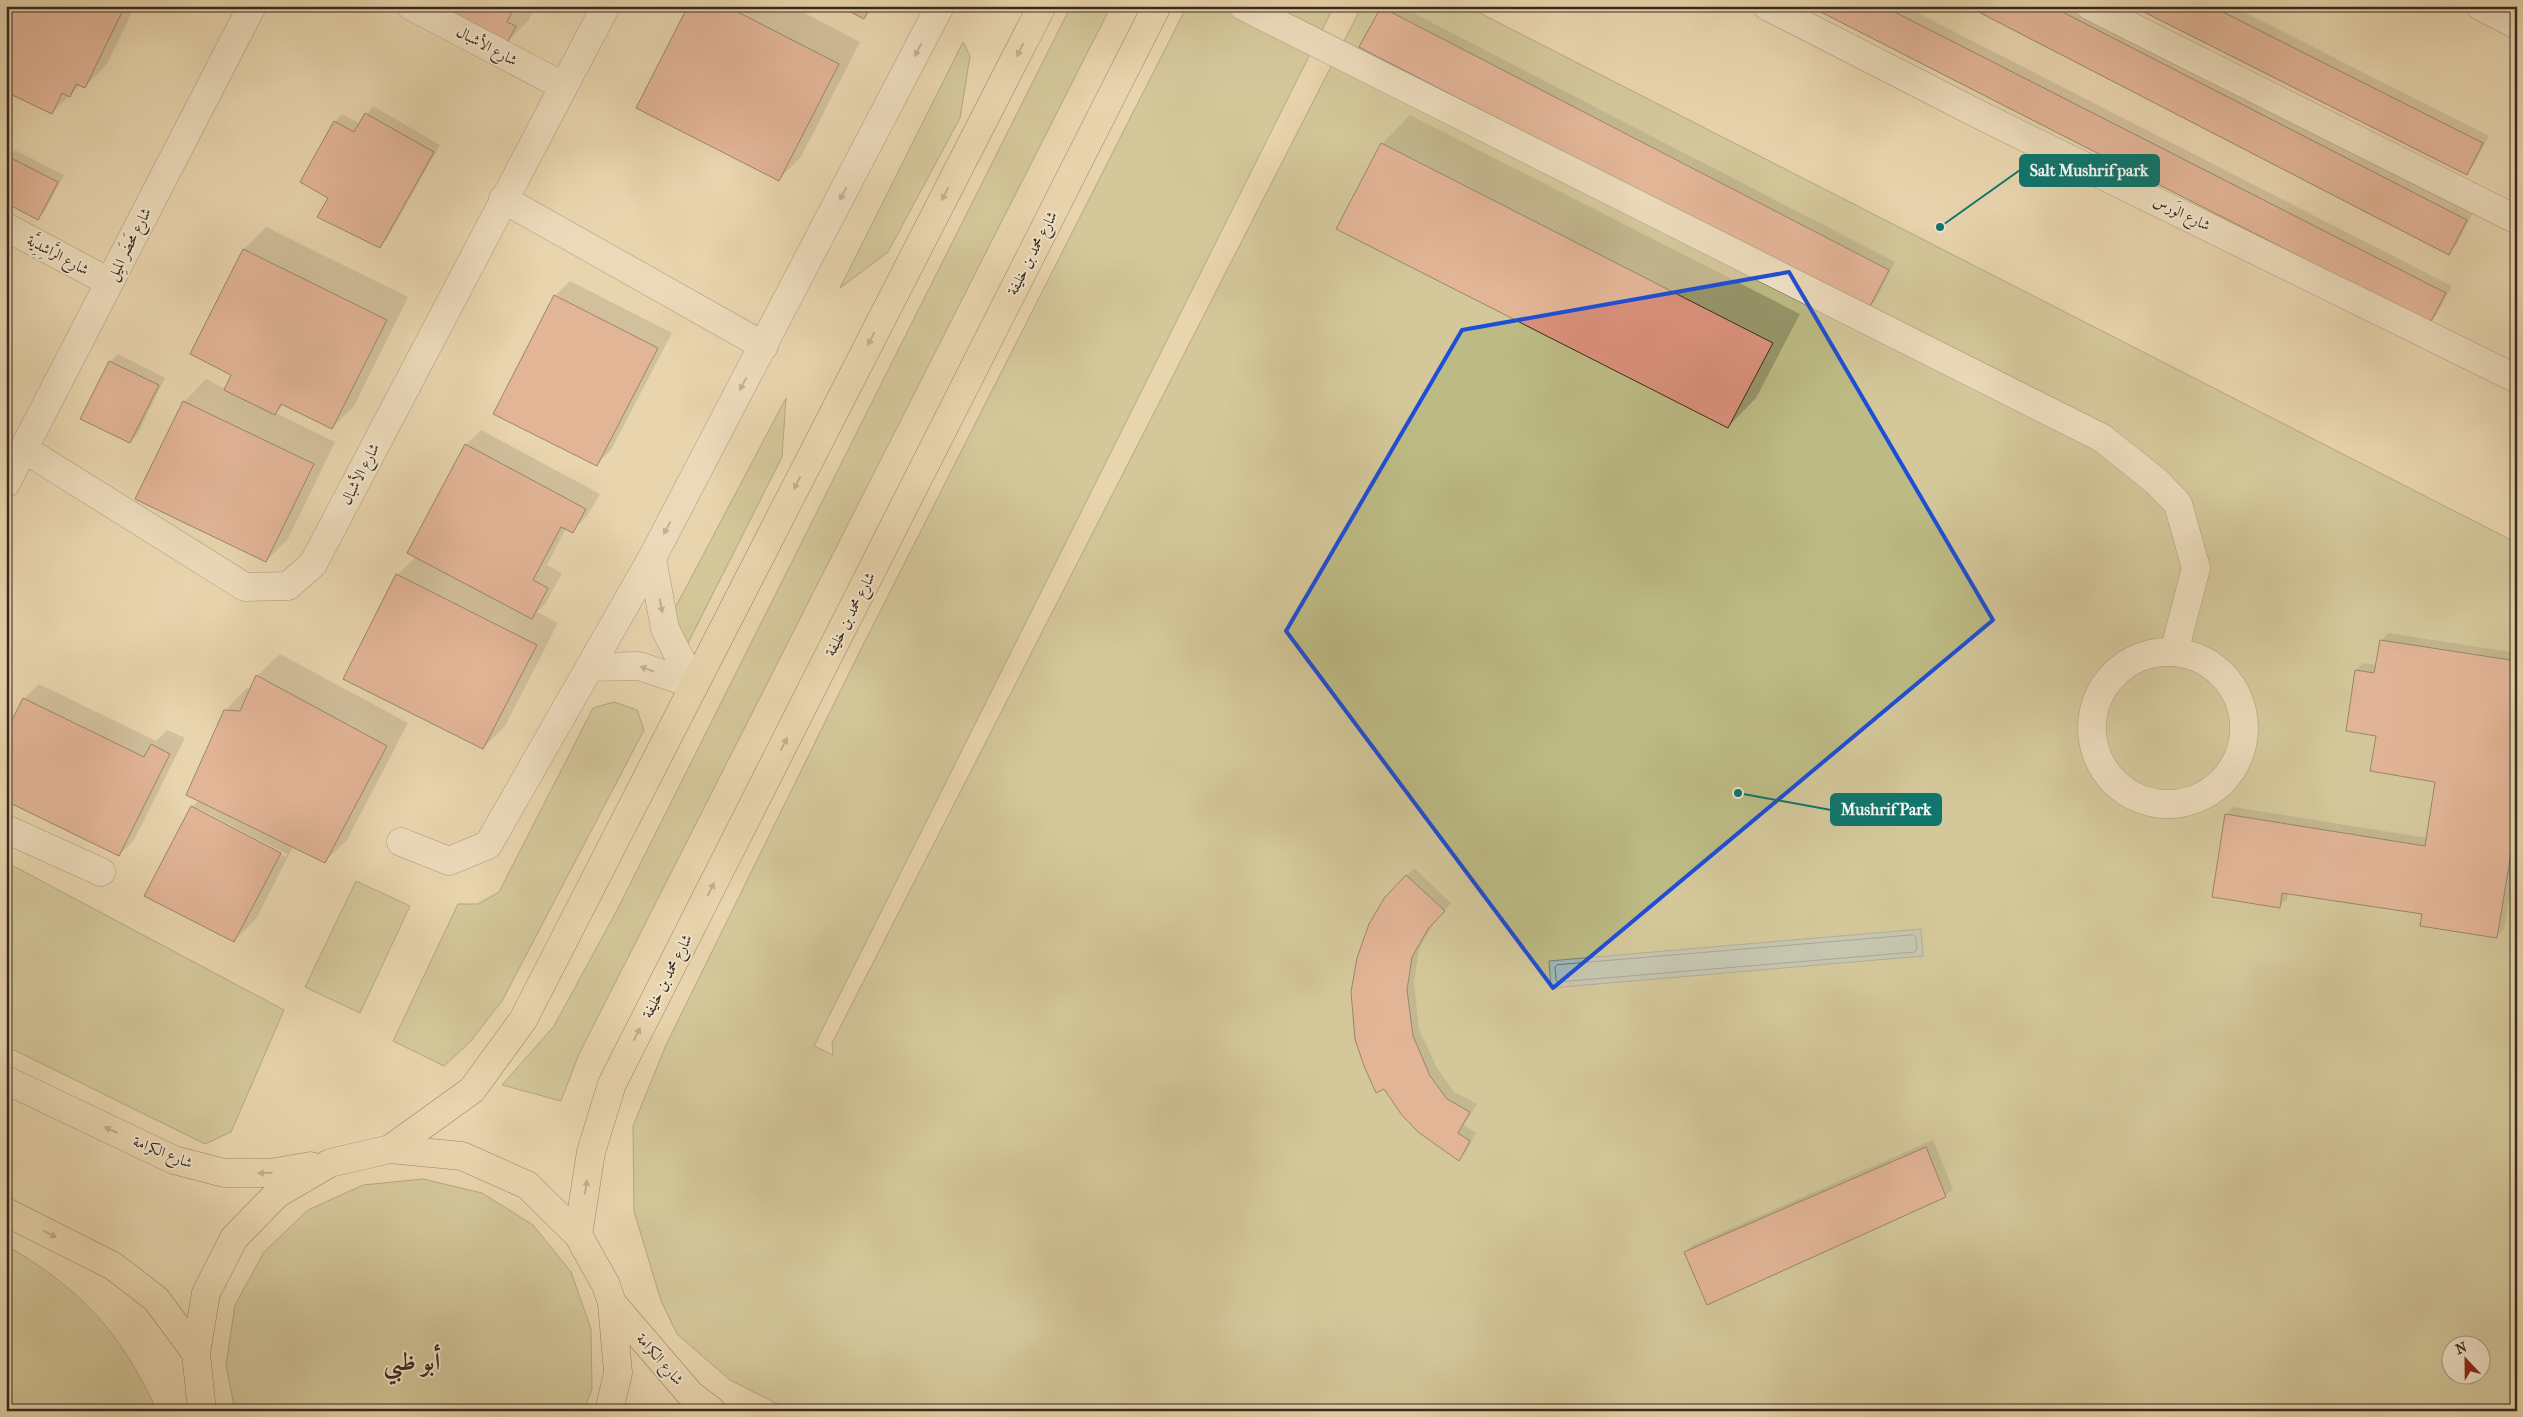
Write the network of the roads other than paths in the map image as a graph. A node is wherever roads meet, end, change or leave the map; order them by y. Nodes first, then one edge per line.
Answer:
1 (252, 6) edge
2 (411, 6) edge
3 (606, 6) edge
4 (940, 6) edge
5 (1042, 6) edge
6 (1157, 6) edge
7 (1243, 6) edge
8 (1767, 6) edge
9 (2090, 6) edge
10 (2480, 6) edge
11 (2517, 25) edge
12 (563, 86) junction
13 (503, 199) junction
14 (2517, 220) edge
15 (6, 227) edge
16 (109, 282) junction
17 (764, 346) junction
18 (2517, 379) edge
19 (24, 449) junction
20 (6, 483) edge
21 (652, 558) junction
22 (2174, 652) junction
23 (590, 667) junction
24 (693, 684) junction
25 (6, 829) edge
26 (401, 842) dead end
27 (102, 872) dead end
28 (6, 1080) edge
29 (390, 1149) junction
30 (330, 1164) junction
31 (6, 1212) edge
32 (578, 1235) junction
33 (612, 1303) junction
34 (196, 1354) junction
35 (202, 1411) edge
36 (609, 1411) edge
37 (712, 1411) edge

1 - 16 street, شارع مَحضَر المِيل
2 - 12 street, شارع الأشبال
3 - 12 street, شارع الأشبال
4 -> 17 street
5 -> 24 main road
32 -> 6 main road, شارع محمد بن خليفة
7 - 22 street
8 - 18 street, شارع الوَرس
9 - 14 street
10 - 11 street
12 - 13 street, شارع الأشبال
13 - 17 street
13 - 19 street, شارع الأشبال
15 - 16 street, شارع الرَّاشِدِيَّة
16 - 19 street, شارع مَحضَر المِيل
17 -> 21 street
19 - 20 street, شارع مَحضَر المِيل
21 - 23 street
21 -> 24 street
22 - 22 street
24 -> 23 street
23 - 26 street
24 - 29 main road
25 - 27 street
30 -> 28 main road, شارع الكرامة
29 - 30 main road
29 - 32 main road
30 - 34 main road
31 -> 34 main road
32 - 33 main road
33 - 36 main road
33 - 37 main road, شارع الكرامة
34 - 35 main road

